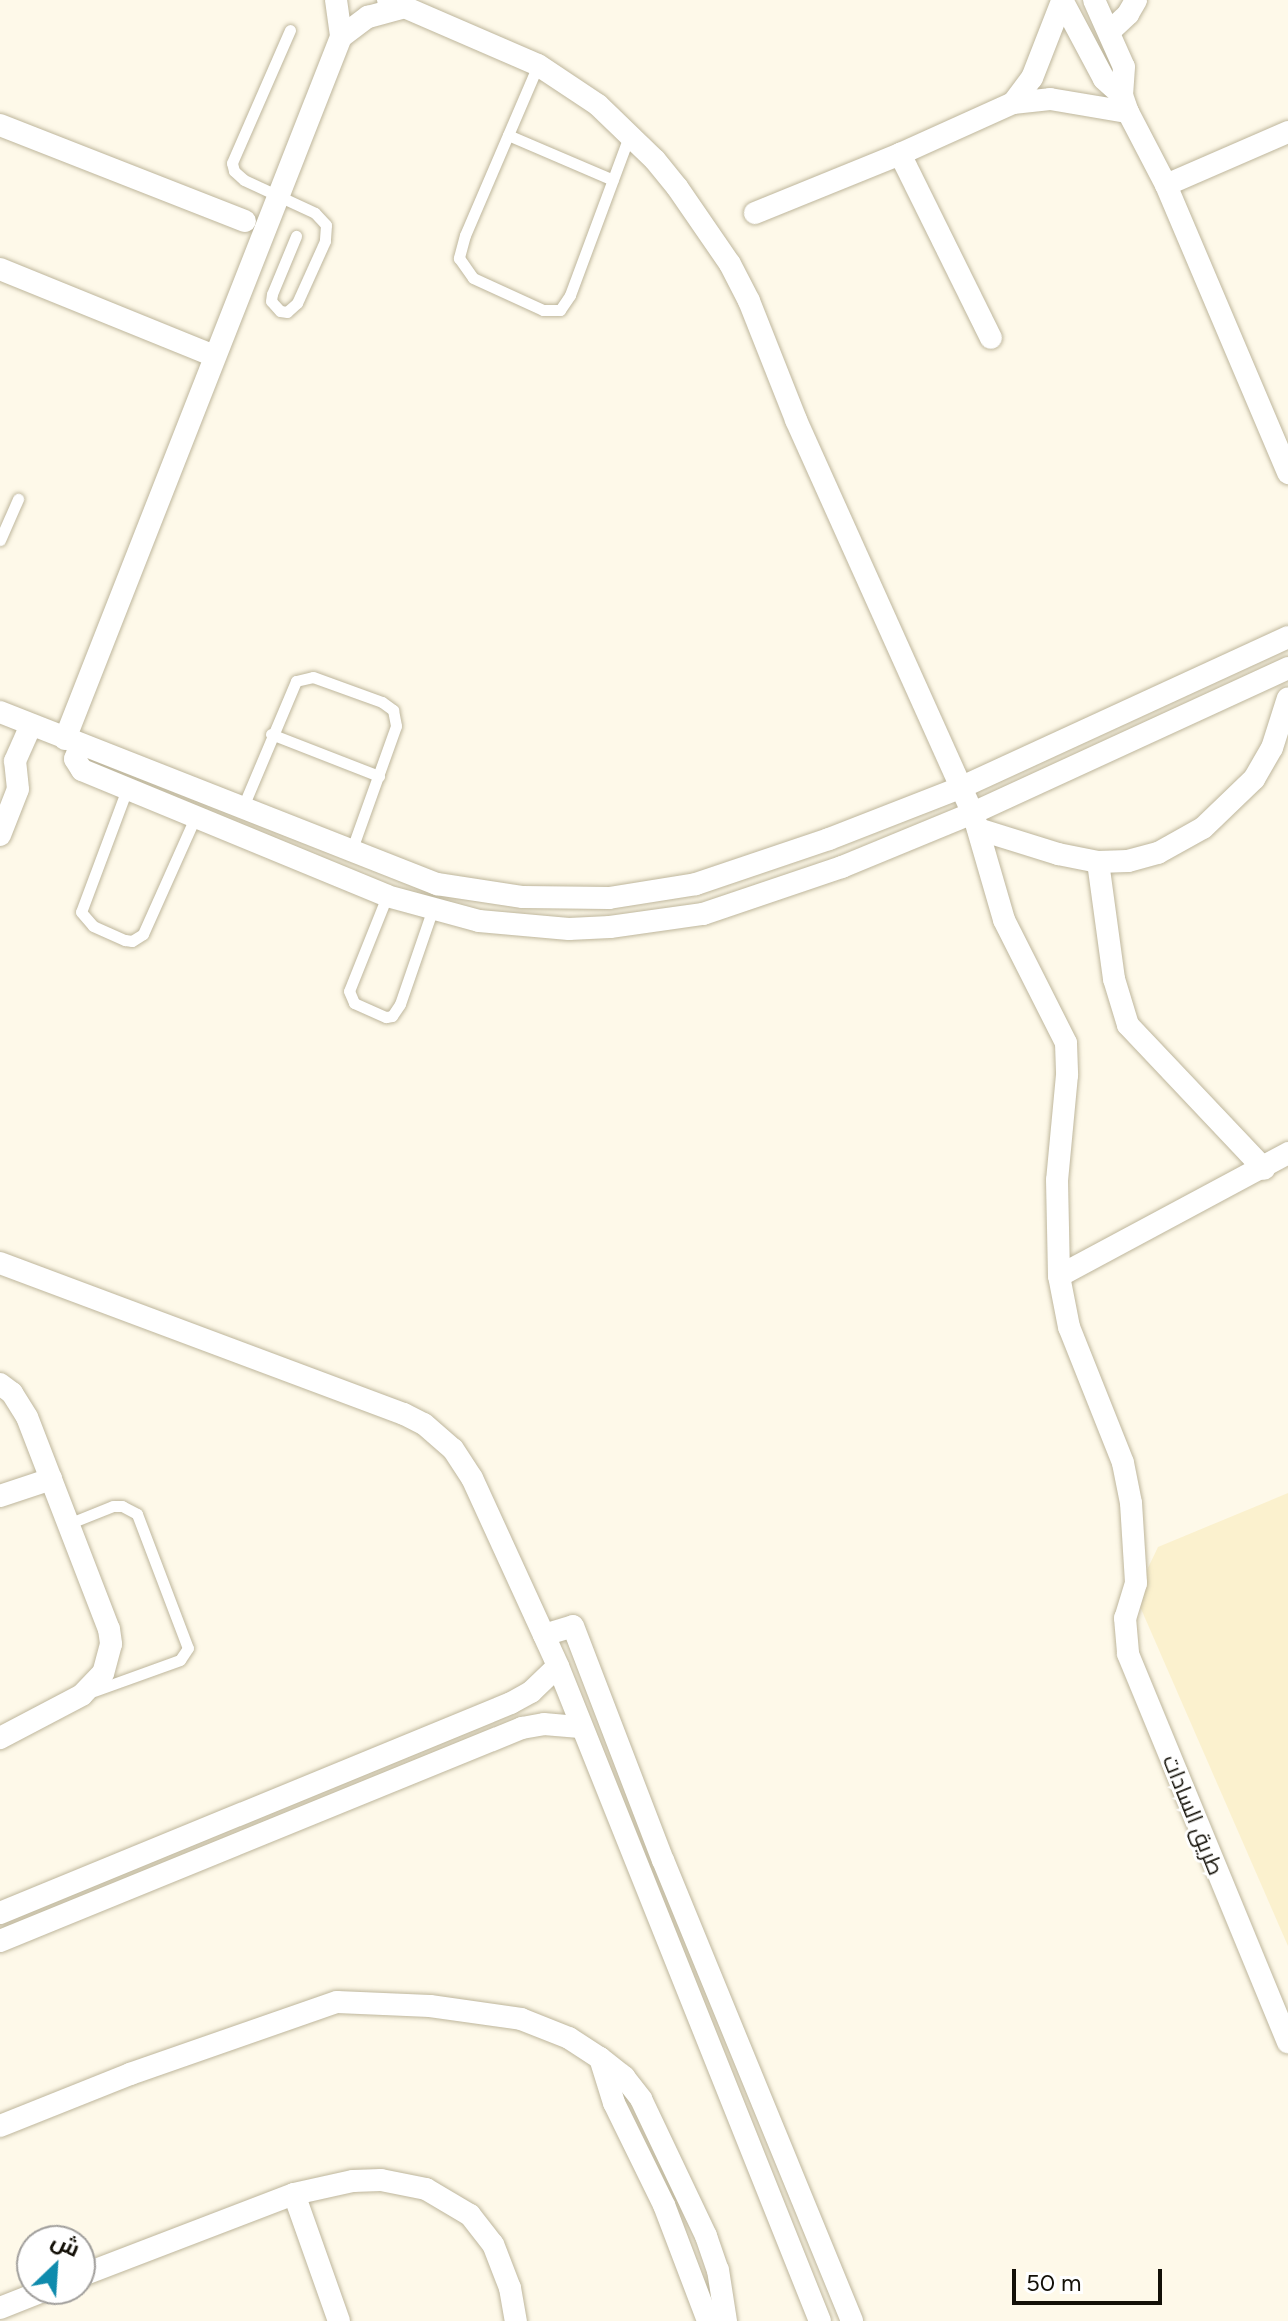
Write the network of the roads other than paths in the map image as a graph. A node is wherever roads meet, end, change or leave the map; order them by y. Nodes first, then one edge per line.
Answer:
1 (336, 0) edge
2 (1062, 0) edge
3 (1094, 0) edge
4 (1136, 0) edge
5 (396, 3) edge
6 (290, 30) dead end
7 (1109, 32) junction
8 (341, 37) junction
9 (538, 65) junction
10 (1013, 103) junction
11 (1125, 103) junction
12 (0, 125) edge
13 (1288, 132) edge
14 (630, 134) junction
15 (508, 135) junction
16 (900, 154) junction
17 (613, 180) junction
18 (1166, 185) junction
19 (280, 197) junction
20 (755, 213) dead end
21 (245, 221) dead end
22 (296, 236) dead end
23 (0, 269) edge
24 (991, 338) dead end
25 (214, 356) junction
26 (1288, 473) edge
27 (18, 499) dead end
28 (0, 540) edge
29 (1288, 637) edge
30 (1288, 668) edge
31 (1288, 698) edge
32 (0, 712) edge
33 (31, 725) junction
34 (271, 734) junction
35 (72, 742) junction
36 (7, 758) edge
37 (379, 776) junction
38 (960, 788) junction
39 (127, 789) junction
40 (242, 809) junction
41 (195, 818) junction
42 (975, 821) junction
43 (0, 835) edge
44 (351, 853) junction
45 (1098, 862) junction
46 (387, 896) junction
47 (432, 911) junction
48 (1288, 1153) edge
49 (1264, 1169) junction
50 (0, 1263) edge
51 (1059, 1276) junction
52 (0, 1384) edge
53 (51, 1479) junction
54 (0, 1496) edge
55 (68, 1524) junction
56 (544, 1635) junction
57 (558, 1666) junction
58 (82, 1695) junction
59 (511, 1703) junction
60 (580, 1727) junction
61 (522, 1728) junction
62 (0, 1738) edge
63 (0, 1913) edge
64 (0, 1941) edge
65 (1288, 2042) edge
66 (600, 2058) junction
67 (0, 2126) edge
68 (294, 2194) junction
69 (96, 2270) edge
70 (339, 2321) edge
71 (516, 2321) edge
72 (708, 2321) edge
73 (726, 2321) edge
74 (820, 2321) edge
75 (852, 2321) edge

1 - 8 street
2 - 10 street
2 - 11 street
3 - 7 street
4 - 7 street
5 - 8 street
5 - 9 street, طريق السادات
6 - 19 lane
7 - 11 street
8 - 19 street
9 - 14 street, طريق السادات
9 - 15 lane
10 - 11 street
10 - 16 street
11 - 18 street
12 - 21 street
13 - 18 street
14 - 17 lane
14 - 38 street, طريق السادات
15 - 17 lane
15 - 17 lane
16 - 20 street
16 - 24 street
18 - 26 street
19 - 22 lane
19 - 25 street
23 - 25 street
25 - 35 street
27 - 28 lane
29 - 38 street
30 - 42 street
31 - 45 street
32 - 33 street
33 - 35 street
33 - 36 street
34 - 37 lane
34 - 37 lane
34 - 40 lane
35 - 39 street
35 - 40 street
36 - 43 street
37 - 44 lane
38 - 42 street, طريق السادات
38 - 44 street
39 - 41 street
39 - 41 lane
40 - 44 street
41 - 46 street
42 - 45 street
42 - 47 street
42 - 51 street, طريق السادات
45 - 49 street
46 - 47 street
46 - 47 lane
48 - 49 street
49 - 51 street
50 - 56 street
51 - 65 street, طريق السادات
52 - 53 street
53 - 54 street
53 - 55 street
55 - 58 street
55 - 58 lane
56 - 57 street
56 - 75 street
57 - 59 street
57 - 60 street
58 - 62 street
59 - 61 street
59 - 63 street
60 - 61 street
60 - 74 street
61 - 64 street
66 - 67 street
66 - 72 street
66 - 73 street
68 - 69 street
68 - 70 street
68 - 71 street

